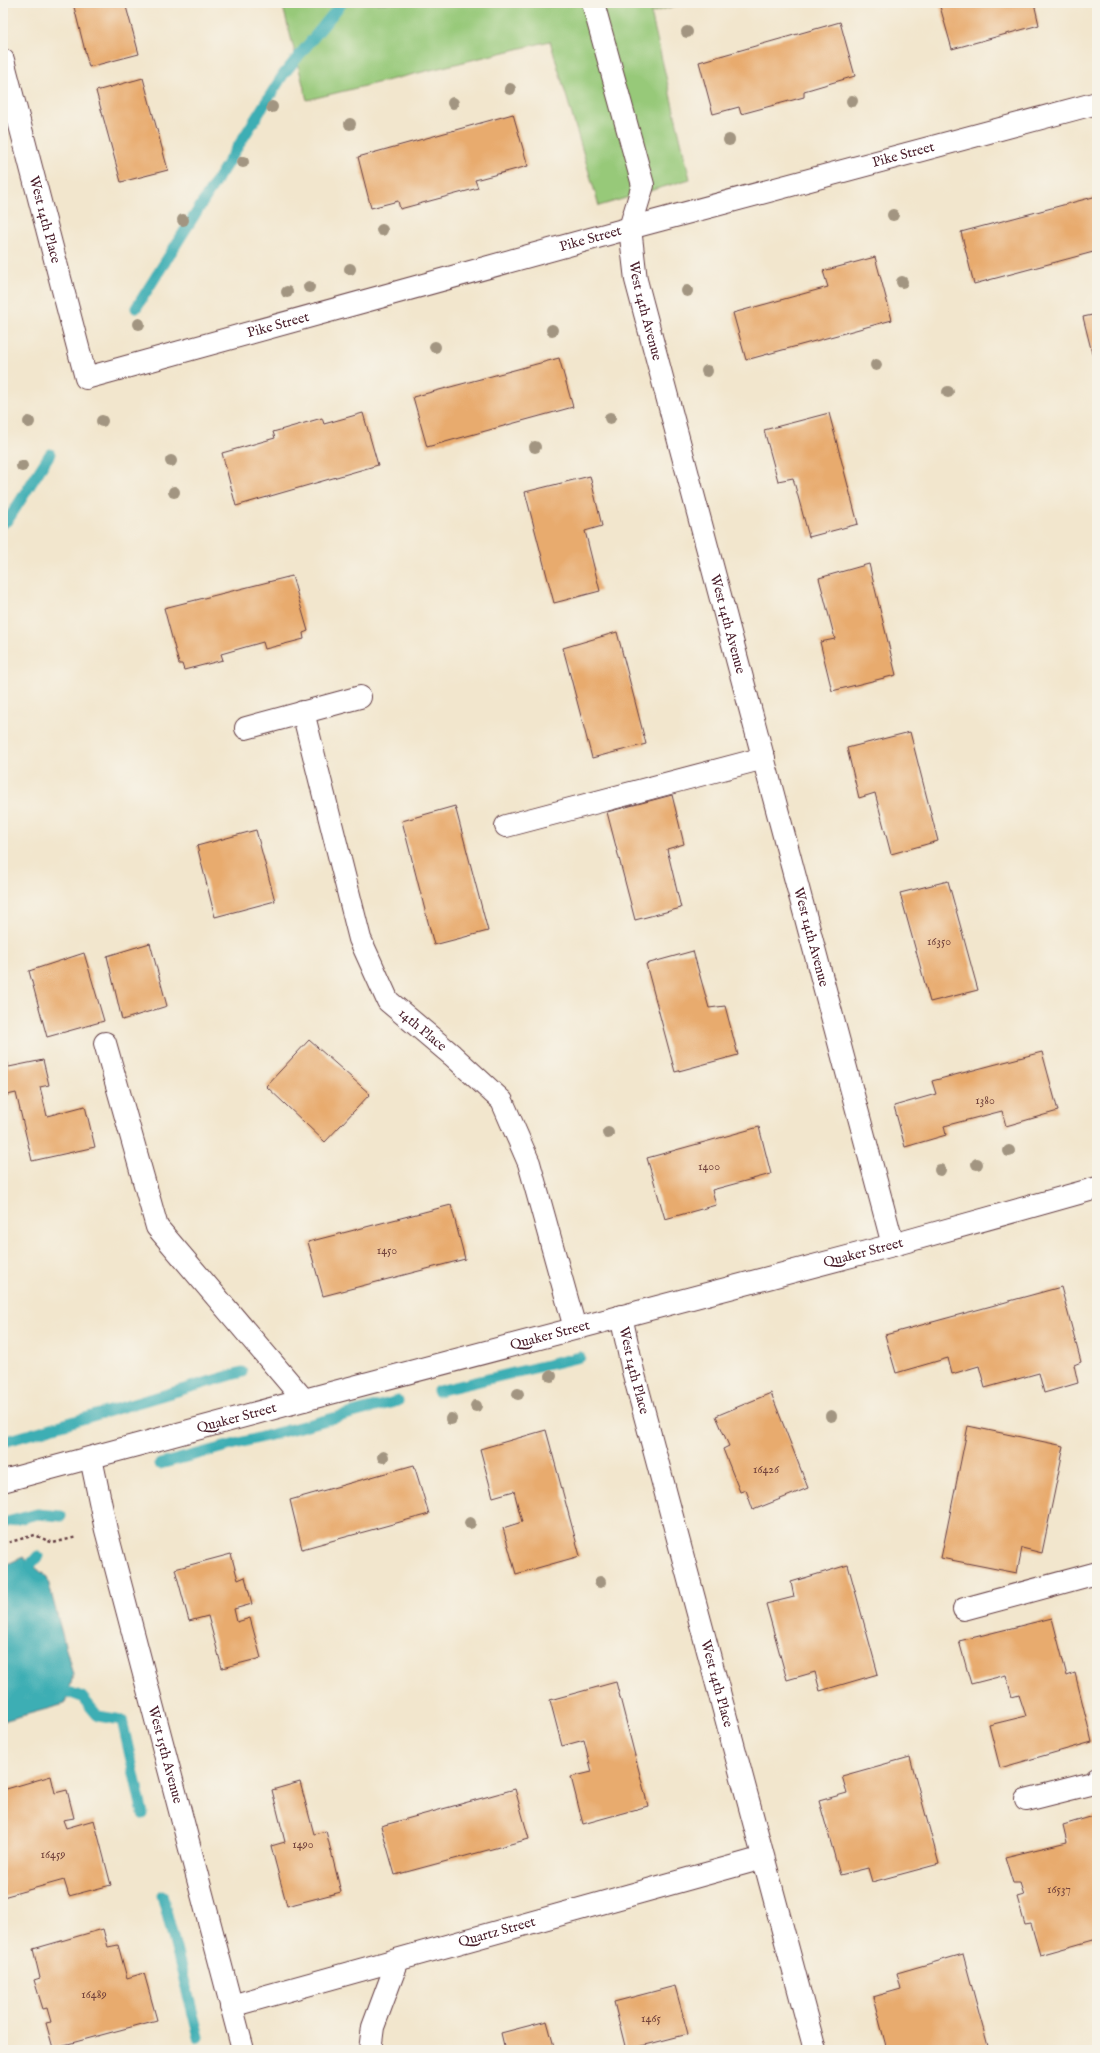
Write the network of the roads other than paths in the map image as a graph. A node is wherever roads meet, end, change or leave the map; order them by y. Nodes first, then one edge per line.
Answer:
1 (593, 3) edge
2 (3, 60) edge
3 (1097, 103) edge
4 (630, 228) junction
5 (86, 378) joint
6 (360, 697) dead end
7 (303, 712) junction
8 (246, 728) dead end
9 (764, 758) junction
10 (506, 826) dead end
11 (106, 1043) dead end
12 (1097, 1188) edge
13 (893, 1245) junction
14 (621, 1316) junction
15 (575, 1328) junction
16 (304, 1400) junction
17 (91, 1458) junction
18 (3, 1481) edge
19 (1097, 1573) edge
20 (964, 1610) dead end
21 (1097, 1779) edge
22 (1026, 1800) dead end
23 (763, 1858) junction
24 (398, 1960) junction
25 (231, 2006) junction
26 (243, 2050) edge
27 (370, 2050) edge
28 (815, 2050) edge

1 - 4 street, West 14th Avenue
2 - 5 street, West 14th Place
3 - 4 street, Pike Street
4 - 5 street, Pike Street
4 - 9 street, West 14th Avenue
6 - 7 street
7 - 8 street
7 - 15 street, 14th Place
9 - 10 street
9 - 13 street, West 14th Avenue
11 - 16 street
12 - 13 street, Quaker Street
13 - 14 street, Quaker Street
14 - 15 street, Quaker Street
14 - 23 street, West 14th Place
15 - 16 street, Quaker Street
16 - 17 street, Quaker Street
17 - 18 street, Quaker Street
17 - 25 street, West 15th Avenue
19 - 20 street
21 - 22 street
23 - 24 street, Quartz Street
23 - 28 street, West 14th Place
24 - 25 street, Quartz Street
24 - 27 street
25 - 26 street, West 15th Avenue

